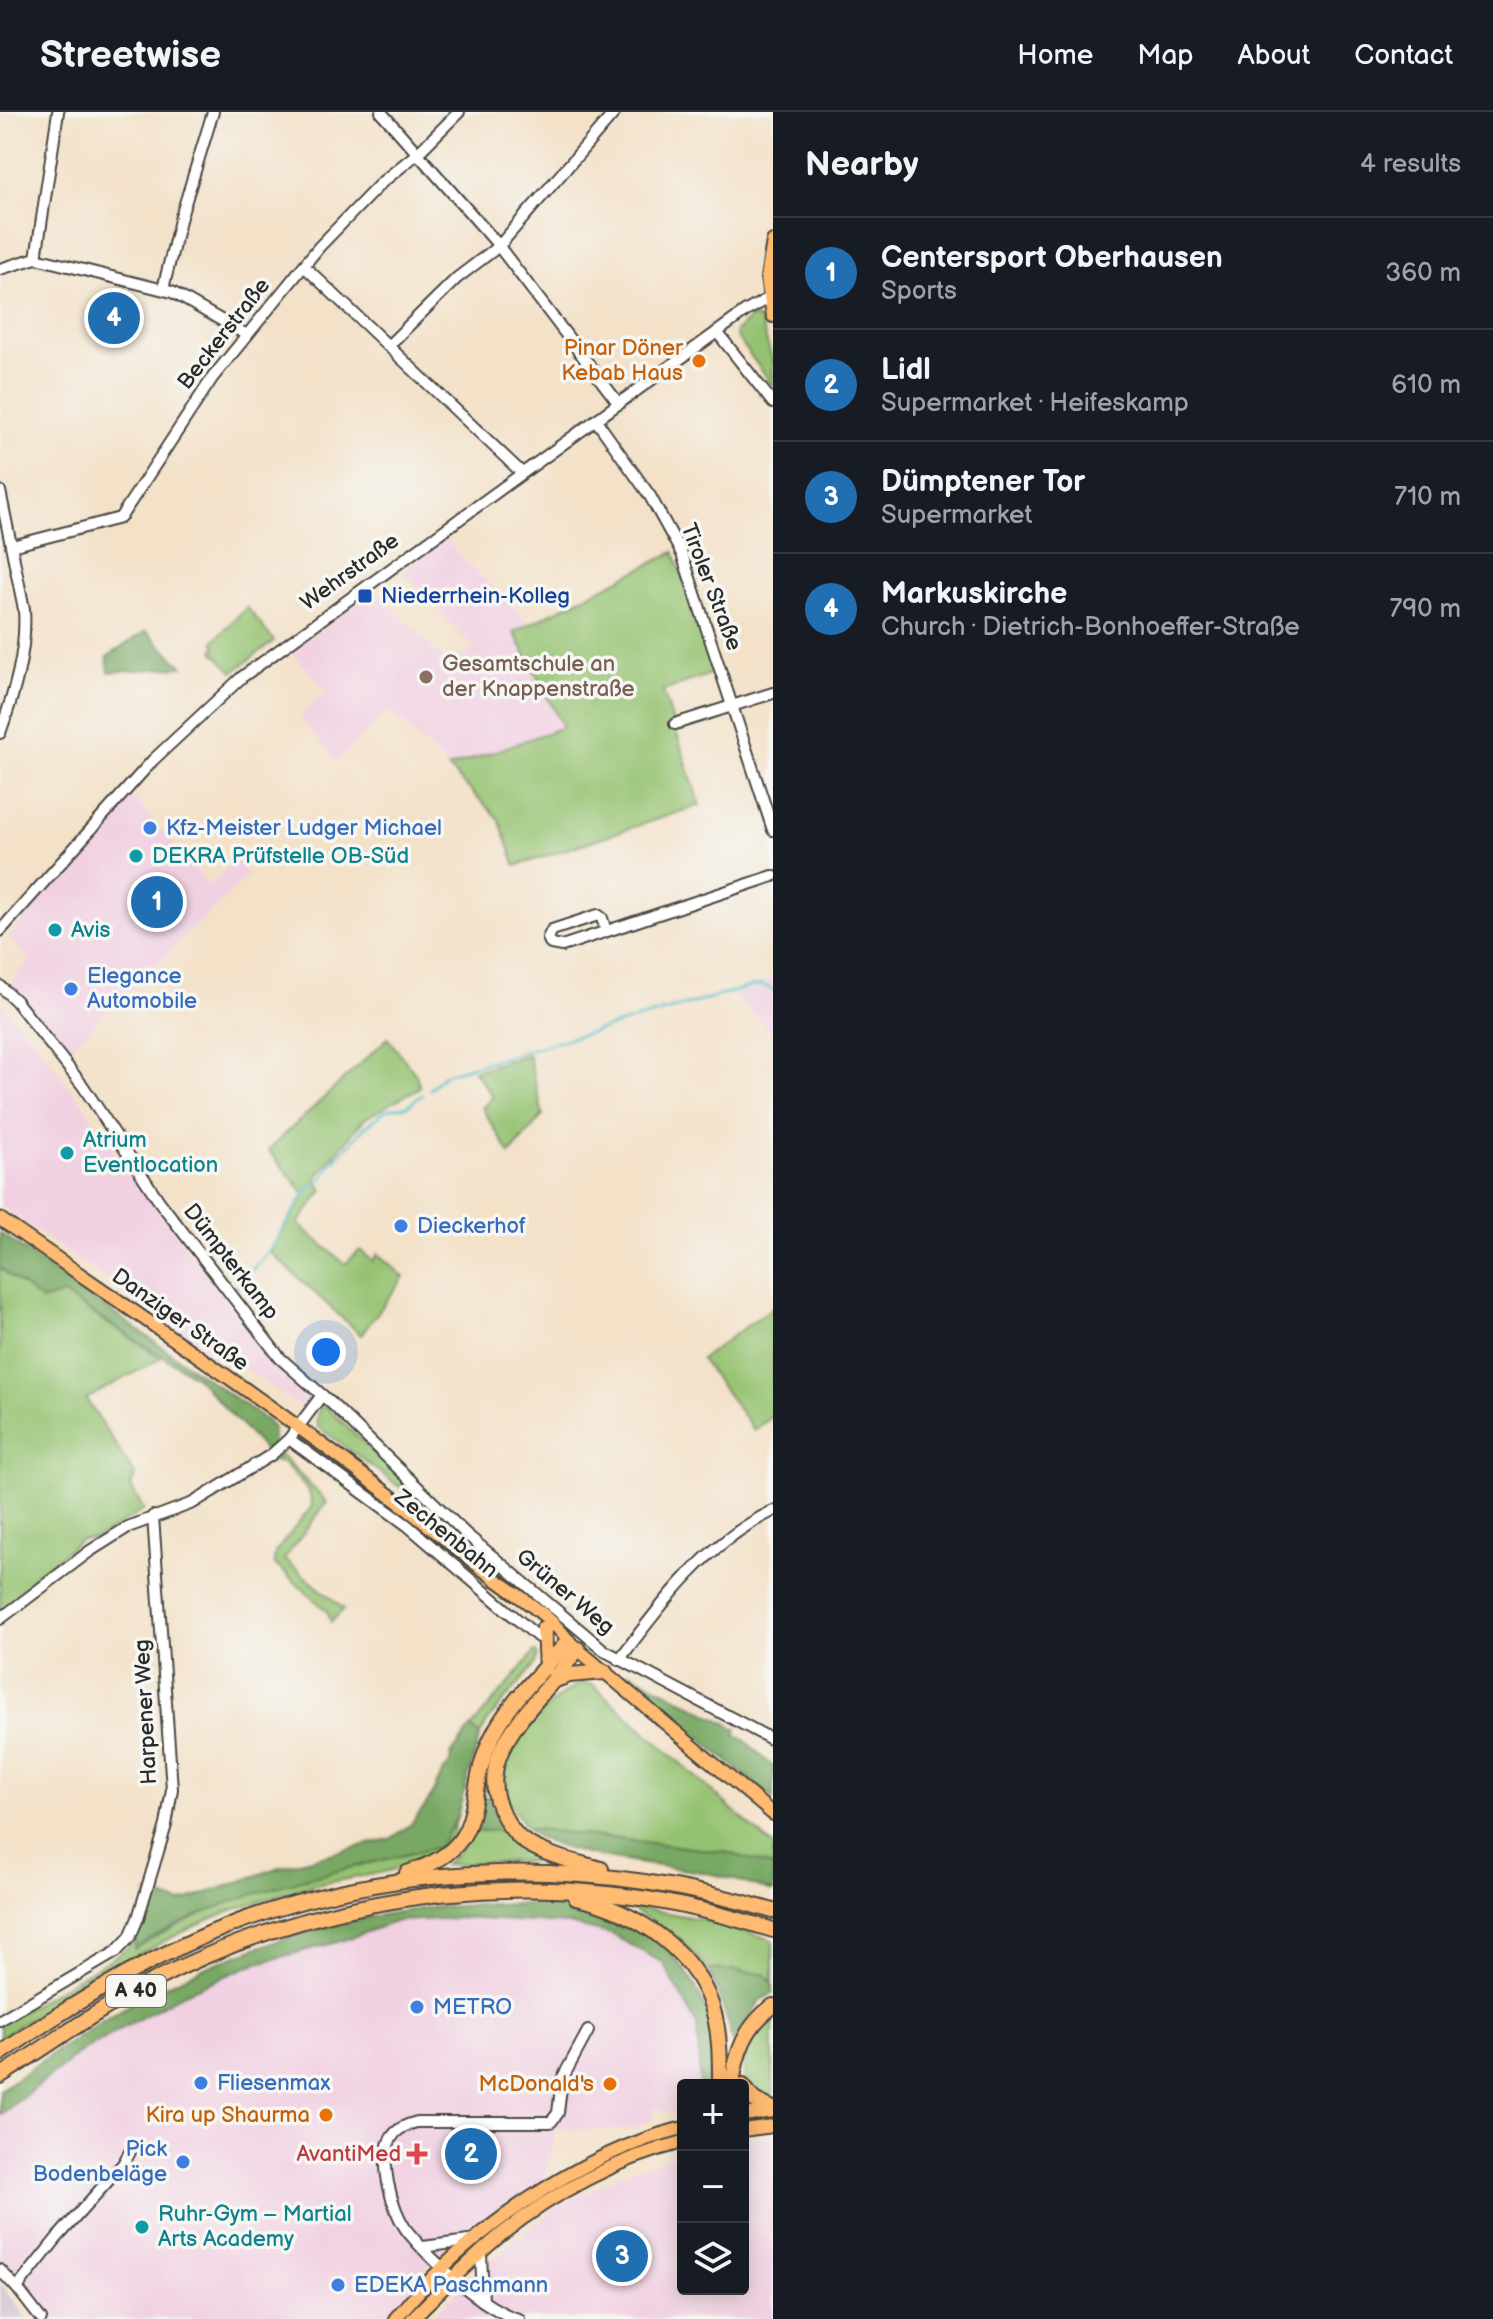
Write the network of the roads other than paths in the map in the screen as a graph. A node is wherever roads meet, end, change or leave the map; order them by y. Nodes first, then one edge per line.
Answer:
1 (58, 112) edge
2 (213, 112) edge
3 (381, 112) edge
4 (459, 112) edge
5 (615, 112) edge
6 (418, 153) junction
7 (773, 241) edge
8 (499, 246) junction
9 (36, 258) junction
10 (304, 266) junction
11 (0, 269) edge
12 (163, 289) junction
13 (769, 298) junction
14 (773, 316) edge
15 (717, 332) junction
16 (247, 335) junction
17 (389, 345) junction
18 (773, 403) edge
19 (619, 404) junction
20 (596, 420) junction
21 (522, 473) junction
22 (0, 491) edge
23 (12, 546) junction
24 (773, 693) edge
25 (733, 706) junction
26 (675, 724) dead end
27 (0, 733) edge
28 (773, 830) edge
29 (773, 876) edge
30 (0, 931) edge
31 (606, 931) junction
32 (0, 986) edge
33 (0, 1219) edge
34 (322, 1395) junction
35 (298, 1427) junction
36 (362, 1433) joint
37 (289, 1439) junction
38 (337, 1455) joint
39 (773, 1511) edge
40 (153, 1516) junction
41 (510, 1592) junction
42 (0, 1619) edge
43 (541, 1632) junction
44 (573, 1645) junction
45 (619, 1660) junction
46 (605, 1672) junction
47 (550, 1674) junction
48 (773, 1740) edge
49 (773, 1814) edge
50 (632, 1879) junction
51 (359, 1888) junction
52 (533, 1889) junction
53 (773, 1911) edge
54 (773, 1930) edge
55 (773, 2006) edge
56 (0, 2020) edge
57 (588, 2031) dead end
58 (0, 2054) edge
59 (737, 2057) junction
60 (0, 2076) edge
61 (720, 2079) edge
62 (733, 2079) edge
63 (742, 2079) edge
64 (749, 2093) edge
65 (773, 2110) edge
66 (749, 2114) edge
67 (773, 2126) edge
68 (749, 2129) edge
69 (677, 2130) edge
70 (677, 2144) edge
71 (130, 2152) dead end
72 (476, 2240) junction
73 (423, 2247) junction
74 (481, 2253) junction
75 (444, 2267) junction
76 (0, 2270) edge
77 (455, 2277) junction
78 (17, 2288) junction
79 (483, 2301) junction
80 (41, 2319) edge
81 (395, 2319) edge
82 (412, 2319) edge
83 (519, 2319) edge

1 - 9 street
2 - 12 street
3 - 6 street
4 - 6 street, Beckerstraße
5 - 8 street
6 - 8 street
6 - 10 street, Beckerstraße
7 - 13 main road
8 - 17 street
8 - 19 street
9 - 11 street
9 - 12 street
10 - 16 street, Beckerstraße
10 - 17 street
12 - 16 street
13 - 14 main road
13 - 15 street, Wehrstraße
15 - 18 street
15 - 19 street, Wehrstraße
16 - 23 street, Beckerstraße
17 - 21 street
19 - 20 street, Wehrstraße
20 - 21 street, Wehrstraße
20 - 25 street, Tiroler Straße
21 - 30 street, Wehrstraße
22 - 23 street
23 - 27 street
24 - 25 street
25 - 26 street
25 - 28 street, Tiroler Straße
29 - 31 street
31 - 31 street
32 - 34 street, Dümpterkamp
33 - 35 main road, Danziger Straße
34 - 35 street
34 - 36 street, Dümpterkamp
35 - 37 street
35 - 38 main road, Danziger Straße
36 - 45 street, Grüner Weg
37 - 40 street
37 - 43 street, Zechenbahn
38 - 41 main road, Zechenbahn
39 - 45 street
40 - 42 street
40 - 56 street, Harpener Weg
41 - 43 main road, Zechenbahn
41 - 44 main road, Zechenbahn
43 - 44 main road, Zechenbahn
43 - 47 highway
44 - 46 main road, Zechenbahn
44 - 47 highway
45 - 48 street, Grüner Weg
46 - 47 highway
46 - 49 main road, Zechenbahn
47 - 50 highway
47 - 51 highway
50 - 51 highway, A 40
50 - 53 highway, A 40
51 - 58 highway, A 40
52 - 54 highway, A 40
52 - 60 highway, A 40
52 - 61 highway
55 - 59 highway
57 - 73 street
59 - 62 highway
59 - 63 highway
64 - 65 highway
65 - 66 main road
67 - 68 main road
69 - 72 main road
70 - 74 main road
71 - 78 street
72 - 73 street
72 - 75 main road
73 - 75 street
74 - 77 main road
74 - 79 street
75 - 77 street
75 - 81 main road
76 - 78 street
77 - 79 street
77 - 82 main road
78 - 80 street
79 - 83 street

